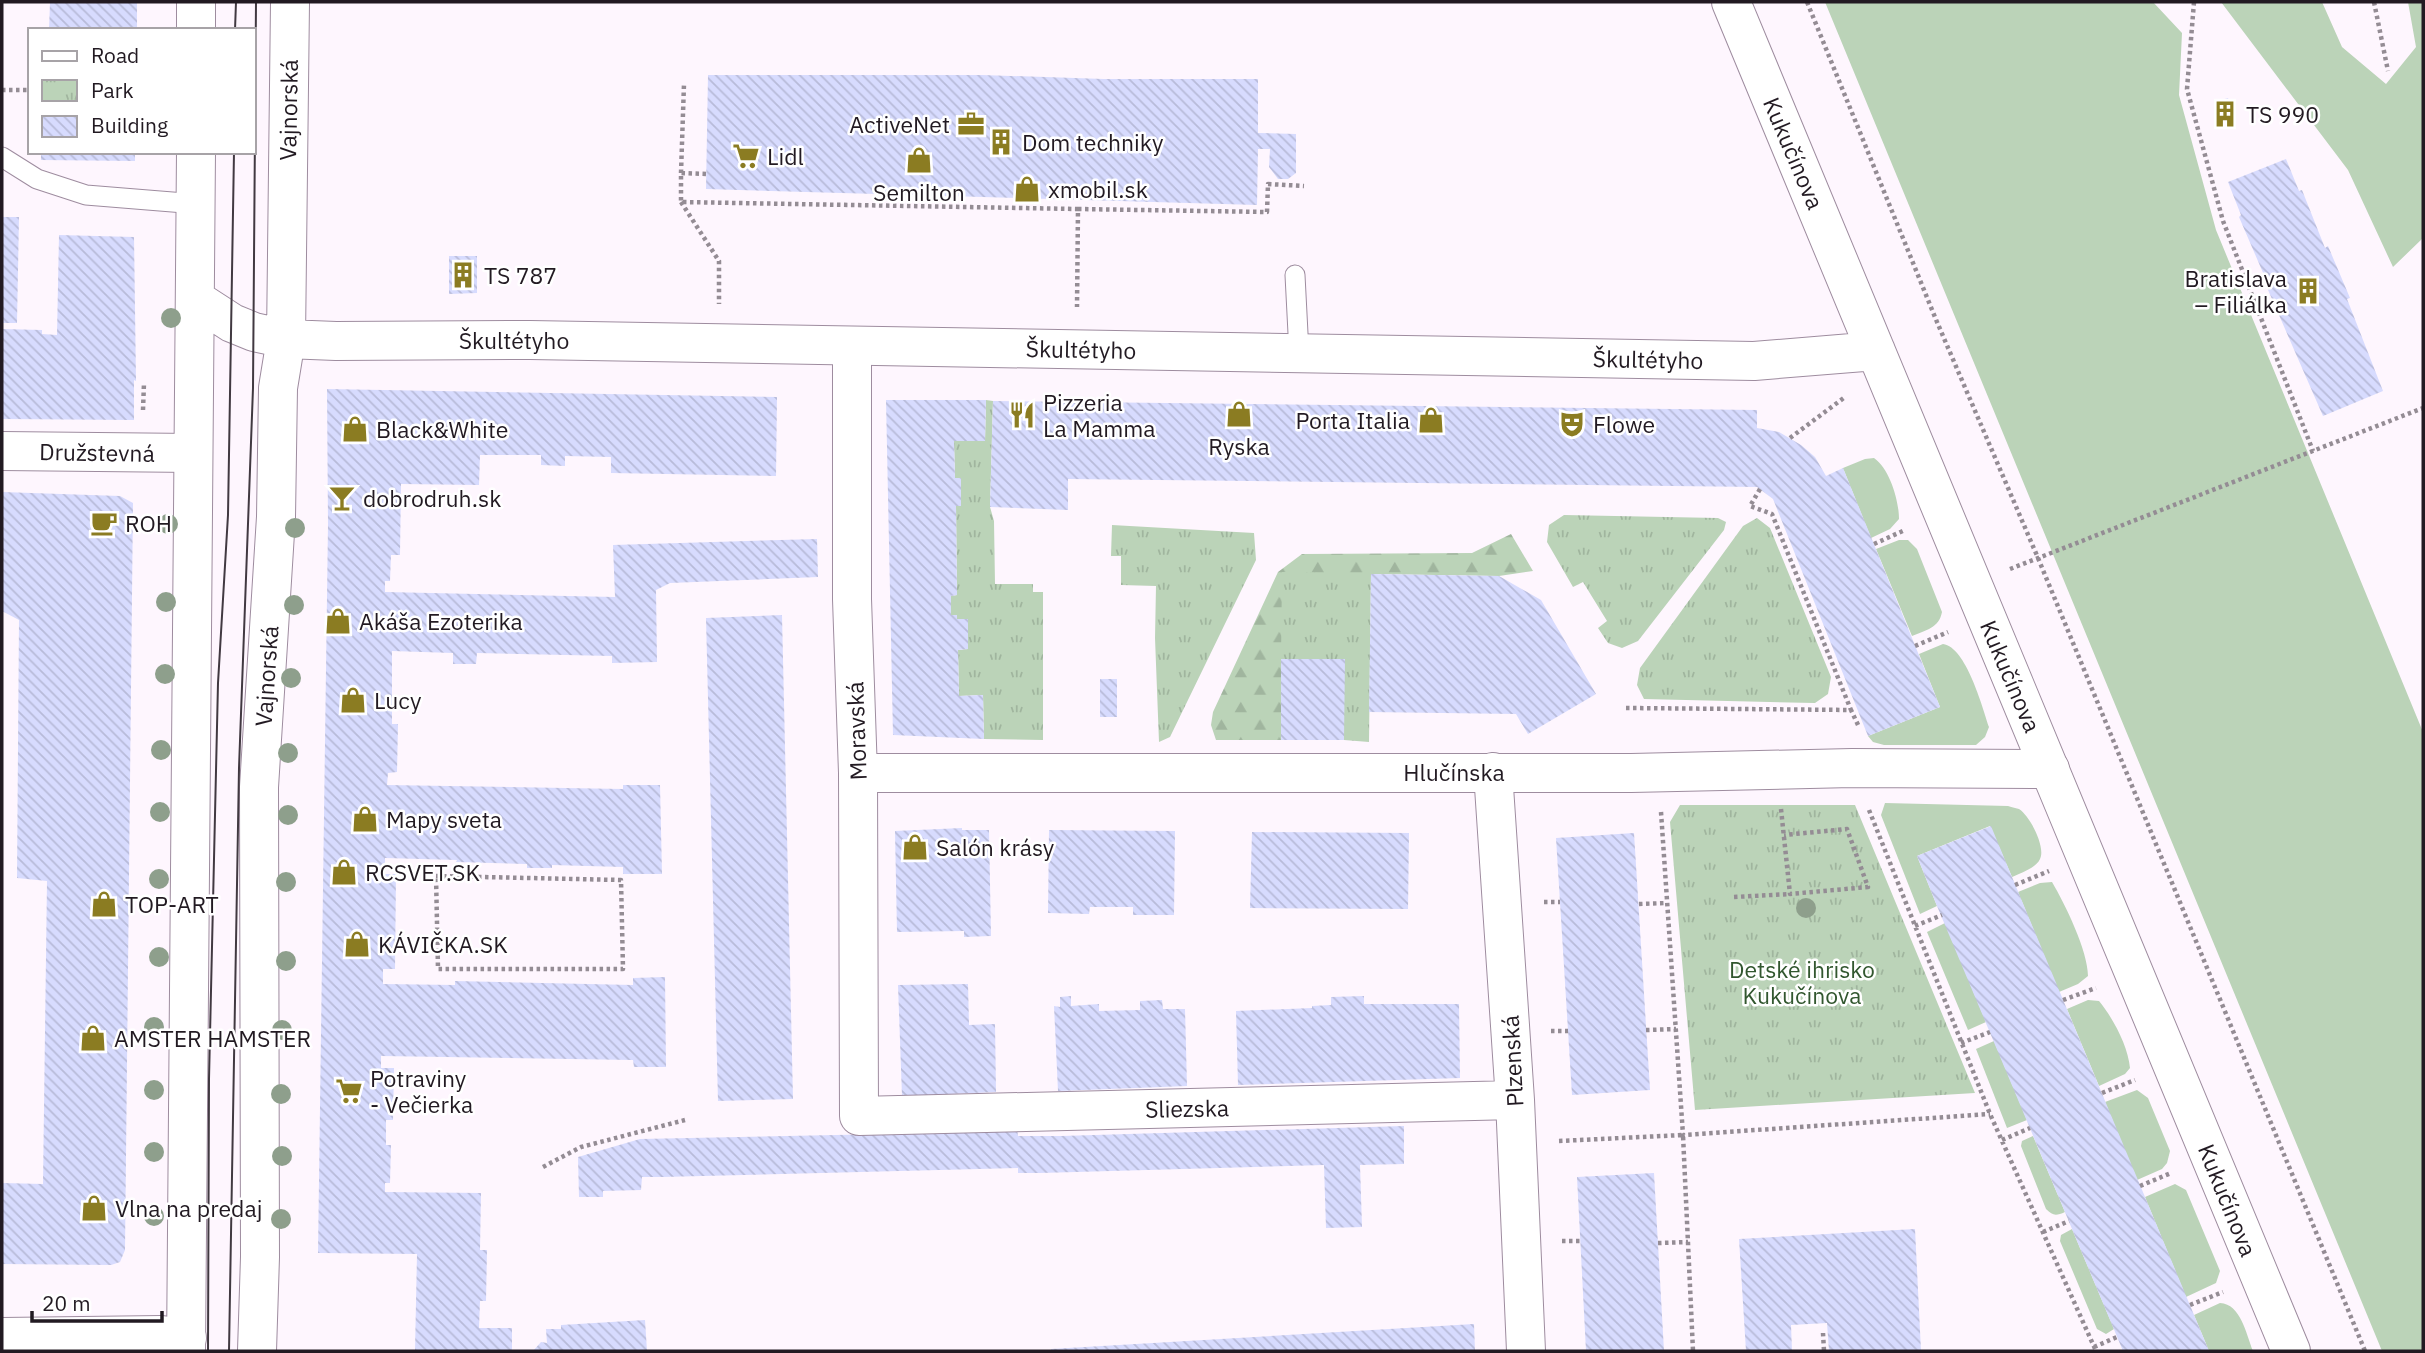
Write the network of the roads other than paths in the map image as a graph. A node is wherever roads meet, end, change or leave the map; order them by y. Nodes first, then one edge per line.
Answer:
1 (196, 2) edge
2 (290, 2) edge
3 (1731, 2) edge
4 (196, 28) edge
5 (197, 154) edge
6 (2, 157) edge
7 (197, 204) junction
8 (1295, 275) dead end
9 (195, 299) junction
10 (286, 339) junction
11 (852, 345) junction
12 (1876, 351) junction
13 (1299, 353) junction
14 (2, 451) edge
15 (193, 453) junction
16 (2050, 769) junction
17 (1493, 772) junction
18 (858, 773) junction
19 (1515, 1100) junction
20 (859, 1116) joint
21 (2, 1337) edge
22 (187, 1344) edge
23 (257, 1351) edge
24 (1526, 1351) edge
25 (2291, 1351) edge

1 - 4 street
2 - 10 street, Vajnorská
3 - 12 street, Kukučínova
5 - 7 street
6 - 7 lane
7 - 9 street
8 - 13 lane
9 - 10 street, Škultétyho
9 - 15 street
10 - 11 street, Škultétyho
10 - 23 street, Vajnorská
11 - 13 street, Škultétyho
11 - 18 street, Moravská
12 - 13 street, Škultétyho
12 - 16 street, Kukučínova
14 - 15 street, Družstevná
15 - 22 street
16 - 17 street, Hlučínska
16 - 25 street, Kukučínova
17 - 18 street, Hlučínska
17 - 19 street, Plzenská
18 - 20 street, Moravská
19 - 20 street, Sliezska
19 - 24 street, Plzenská
21 - 22 street

